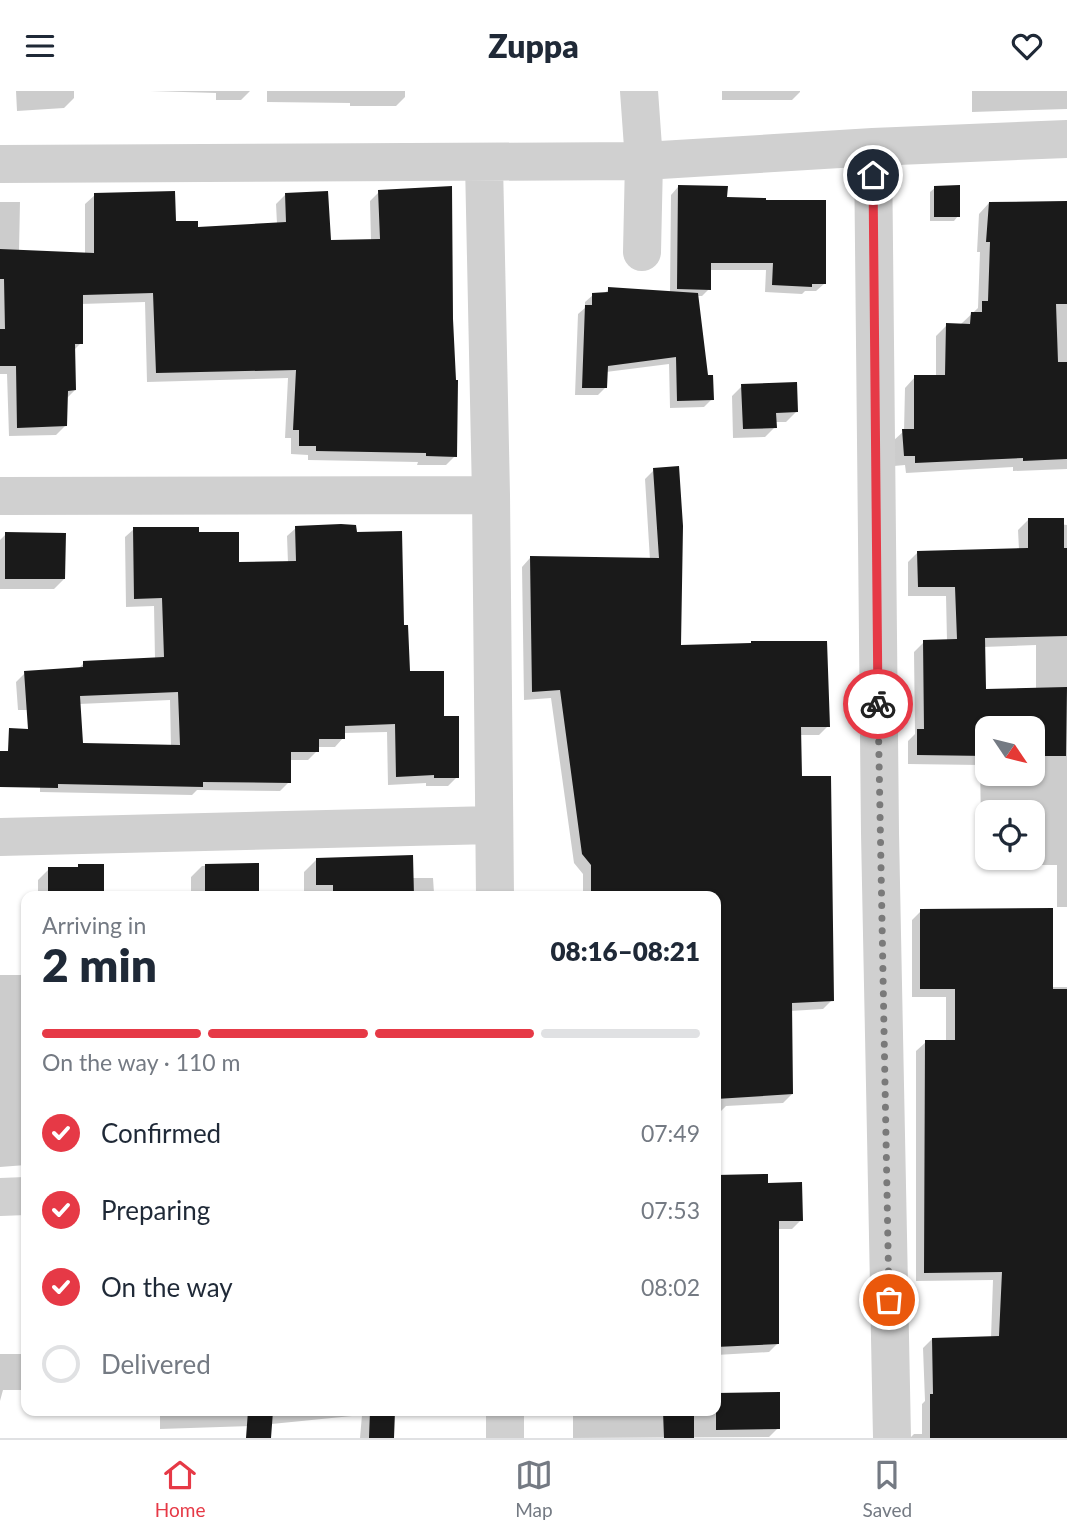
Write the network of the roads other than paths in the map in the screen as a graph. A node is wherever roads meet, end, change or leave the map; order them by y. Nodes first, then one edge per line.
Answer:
1 (639, 91) edge
2 (1067, 139) edge
3 (873, 148) junction
4 (644, 161) junction
5 (484, 163) junction
6 (0, 164) edge
7 (642, 253) dead end
8 (491, 495) junction
9 (0, 496) edge
10 (493, 825) junction
11 (0, 837) edge
12 (495, 891) edge
13 (21, 1196) edge
14 (0, 1197) edge
15 (505, 1416) edge
16 (505, 1438) edge
17 (892, 1438) edge

1 - 4 street
2 - 3 street
3 - 4 street
3 - 17 street
4 - 5 street
4 - 7 street
5 - 6 street
5 - 8 street
8 - 9 street
8 - 10 street
10 - 11 street
10 - 12 street
13 - 14 street
15 - 16 street

